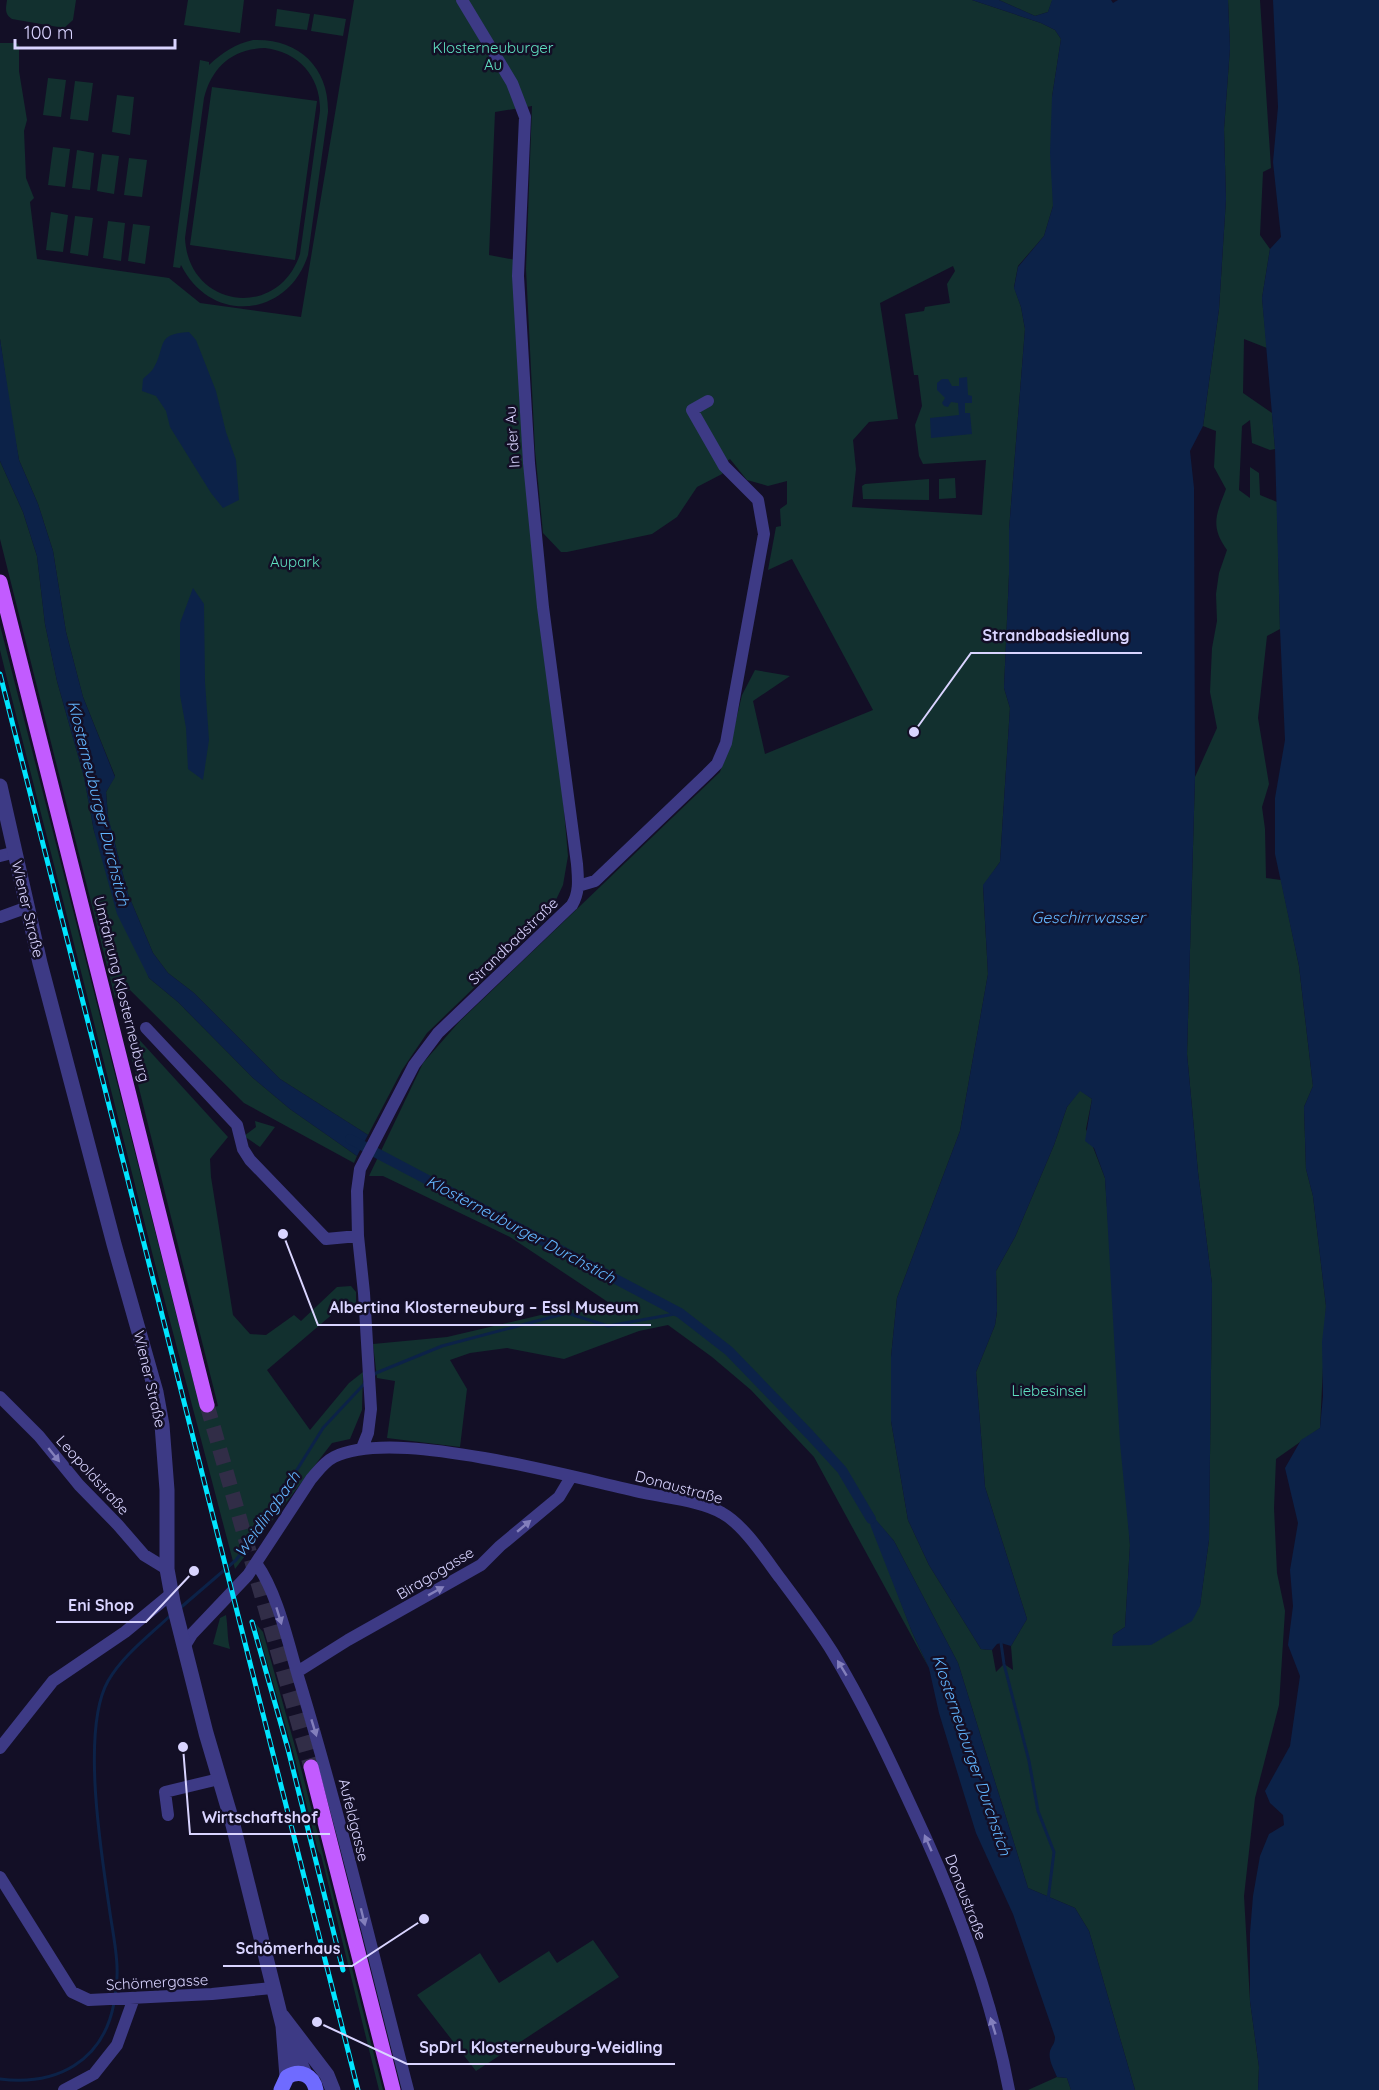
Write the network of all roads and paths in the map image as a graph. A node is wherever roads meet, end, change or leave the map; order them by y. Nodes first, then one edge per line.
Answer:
1 (462, 0) edge
2 (708, 401) dead end
3 (0, 582) edge
4 (0, 786) edge
5 (16, 852) junction
6 (0, 856) edge
7 (578, 886) junction
8 (28, 907) junction
9 (0, 917) edge
10 (146, 1028) dead end
11 (358, 1236) junction
12 (0, 1397) edge
13 (207, 1405) tunnel mouth
14 (362, 1448) junction
15 (569, 1481) junction
16 (256, 1563) junction
17 (167, 1569) junction
18 (172, 1598) junction
19 (184, 1647) junction
20 (297, 1672) junction
21 (0, 1748) edge
22 (311, 1767) tunnel mouth
23 (219, 1779) junction
24 (168, 1815) dead end
25 (0, 1877) edge
26 (5, 1896) edge
27 (273, 1988) junction
28 (132, 1998) junction
29 (281, 2019) junction
30 (305, 2074) junction
31 (1008, 2086) edge
32 (282, 2087) edge
33 (64, 2090) edge
34 (316, 2090) edge
35 (333, 2090) edge
36 (393, 2090) edge
37 (408, 2090) edge

1 - 7 street, In der Au
2 - 7 street
3 - 13 main road, Umfahrung Klosterneuburg
4 - 5 street, Wiener Straße
5 - 6 street
5 - 8 street, Wiener Straße
7 - 11 street, Strandbadstraße
8 - 9 street
8 - 17 street, Wiener Straße
10 - 11 street
11 - 14 street, Strandbadstraße
12 -> 17 street, Leopoldstraße
14 - 15 street, Donaustraße
14 - 16 street, Donaustraße
20 -> 15 street, Biragogasse
31 -> 15 street, Donaustraße
16 - 19 street, Donaustraße
16 -> 20 street, Aufeldgasse
17 - 18 street, Wiener Straße
18 - 19 street, Wiener Straße
18 - 21 street
19 - 23 street, Wiener Straße
20 -> 37 street, Aufeldgasse
22 - 36 main road
23 - 24 street
23 - 27 street, Wiener Straße
25 - 26 street, Schömergasse
26 - 28 street, Schömergasse
27 - 28 street, Schömergasse
27 - 29 street, Wiener Straße
28 - 33 street
29 - 30 street, Wiener Straße
29 - 32 street, Wiener Straße
29 - 35 street, Wiener Straße
30 - 32 main road
30 - 34 main road

